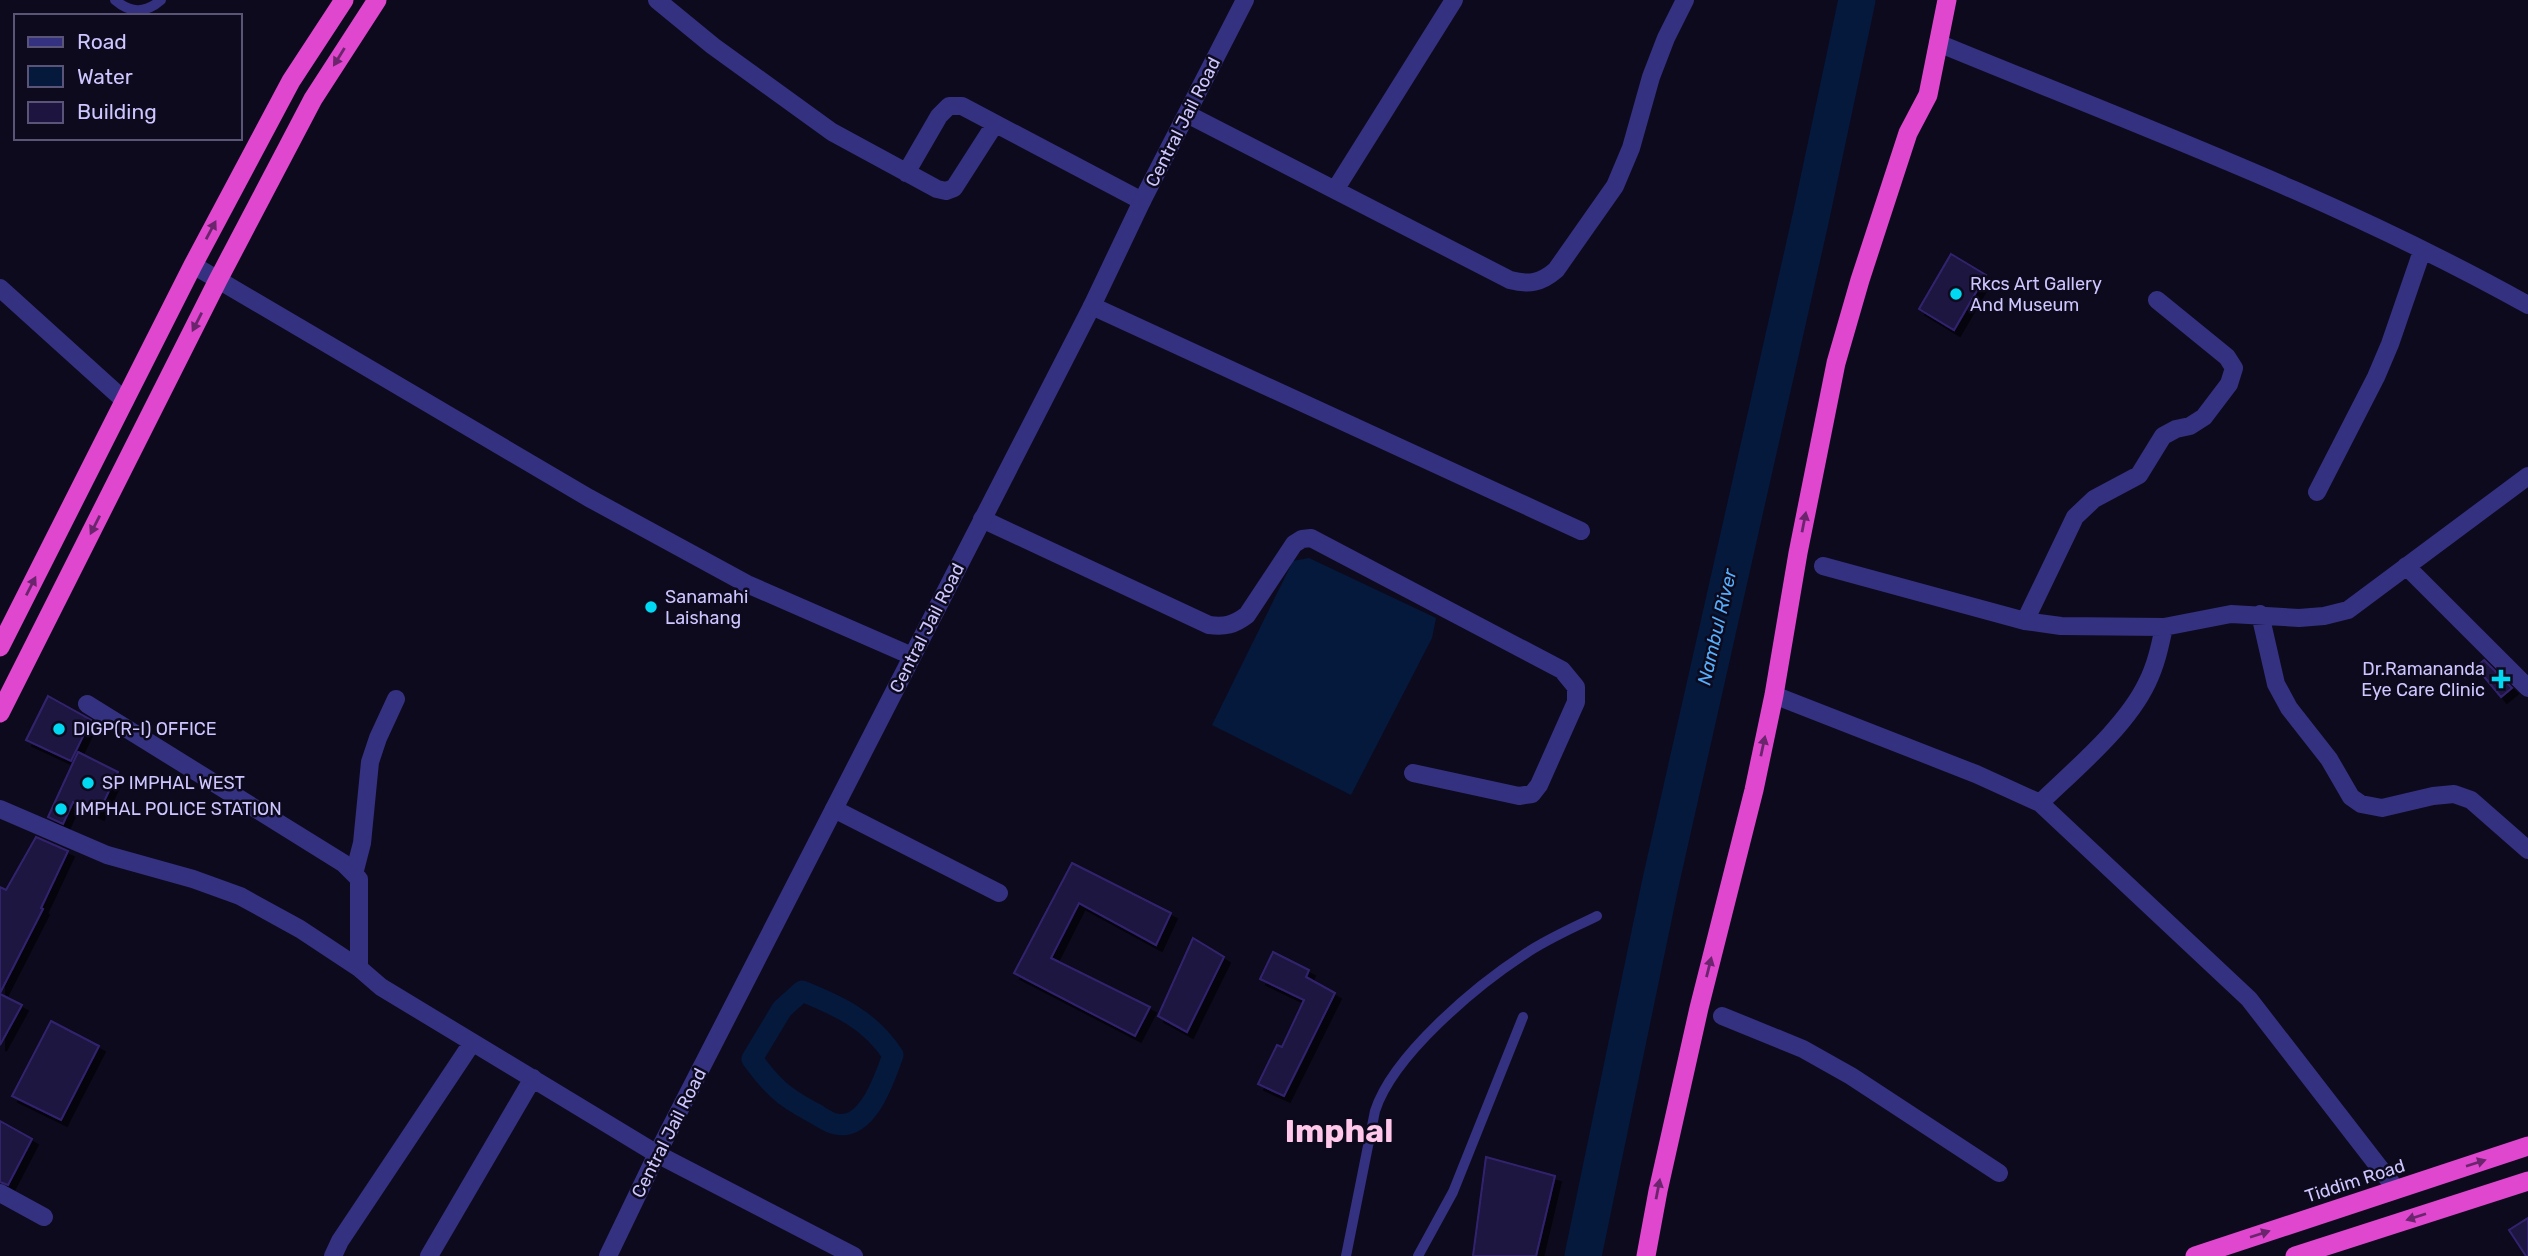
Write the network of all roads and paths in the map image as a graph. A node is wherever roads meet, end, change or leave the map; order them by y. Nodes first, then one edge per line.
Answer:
1 (115, 0) edge
2 (161, 0) edge
3 (344, 0) edge
4 (377, 0) edge
5 (657, 0) edge
6 (1245, 0) edge
7 (1454, 0) edge
8 (1685, 0) edge
9 (1947, 0) edge
10 (1938, 43) junction
11 (1187, 114) junction
12 (995, 124) junction
13 (906, 173) junction
14 (1335, 190) junction
15 (1142, 201) junction
16 (2422, 251) junction
17 (193, 265) junction
18 (218, 280) junction
19 (0, 288) edge
20 (2157, 300) dead end
21 (2528, 305) edge
22 (1092, 306) junction
23 (125, 401) junction
24 (2528, 476) edge
25 (2318, 492) dead end
26 (982, 519) junction
27 (1581, 531) dead end
28 (1823, 566) dead end
29 (2406, 566) junction
30 (2260, 614) junction
31 (2025, 621) junction
32 (2164, 627) junction
33 (0, 647) edge
34 (912, 656) junction
35 (2528, 688) edge
36 (1774, 695) junction
37 (396, 699) dead end
38 (87, 704) dead end
39 (0, 713) edge
40 (1413, 773) dead end
41 (2040, 803) junction
42 (834, 809) junction
43 (0, 810) edge
44 (2528, 850) edge
45 (354, 874) junction
46 (999, 893) dead end
47 (1597, 916) dead end
48 (359, 968) junction
49 (1722, 1016) dead end
50 (1523, 1017) dead end
51 (472, 1043) junction
52 (533, 1078) junction
53 (2528, 1146) edge
54 (657, 1154) junction
55 (1999, 1173) dead end
56 (2528, 1181) edge
57 (2396, 1189) junction
58 (0, 1193) edge
59 (44, 1217) dead end
60 (333, 1256) edge
61 (429, 1256) edge
62 (608, 1256) edge
63 (854, 1256) edge
64 (1346, 1256) edge
65 (1418, 1256) edge
66 (1646, 1256) edge
67 (2196, 1256) edge
68 (2295, 1256) edge

1 - 2 lane
17 -> 3 highway
4 -> 18 highway
5 - 13 street
6 - 11 street, Central Jail Road
7 - 14 street
8 - 14 street
9 - 10 highway
10 - 16 street
36 -> 10 highway
11 - 14 street
11 - 15 street, Central Jail Road
12 - 13 street
12 - 13 street
12 - 15 street
15 - 22 street, Central Jail Road
16 - 21 street
16 - 25 street
17 - 18 street
17 - 23 highway
18 - 34 street
18 -> 39 highway
19 - 23 street
20 - 31 street
22 - 26 street, Central Jail Road
22 - 27 street
33 -> 23 highway
24 - 29 street
26 - 34 street, Central Jail Road
26 - 40 street
28 - 31 street
29 - 30 street
29 - 35 street
30 - 32 street
30 - 44 street
31 - 32 street
32 - 41 street
34 - 42 street, Central Jail Road
36 - 41 street
66 -> 36 highway
37 - 45 street
38 - 45 street
41 - 57 street
42 - 46 street
42 - 54 street, Central Jail Road
43 - 48 street
45 - 48 street
47 - 64 lane
48 - 51 street
49 - 55 street
50 - 65 lane
51 - 52 street
51 - 60 street
52 - 54 street
52 - 61 street
57 -> 53 highway, Tiddim Road
54 - 62 street, Central Jail Road
54 - 63 street
56 -> 68 highway
67 -> 57 highway, Tiddim Road
58 - 59 street

